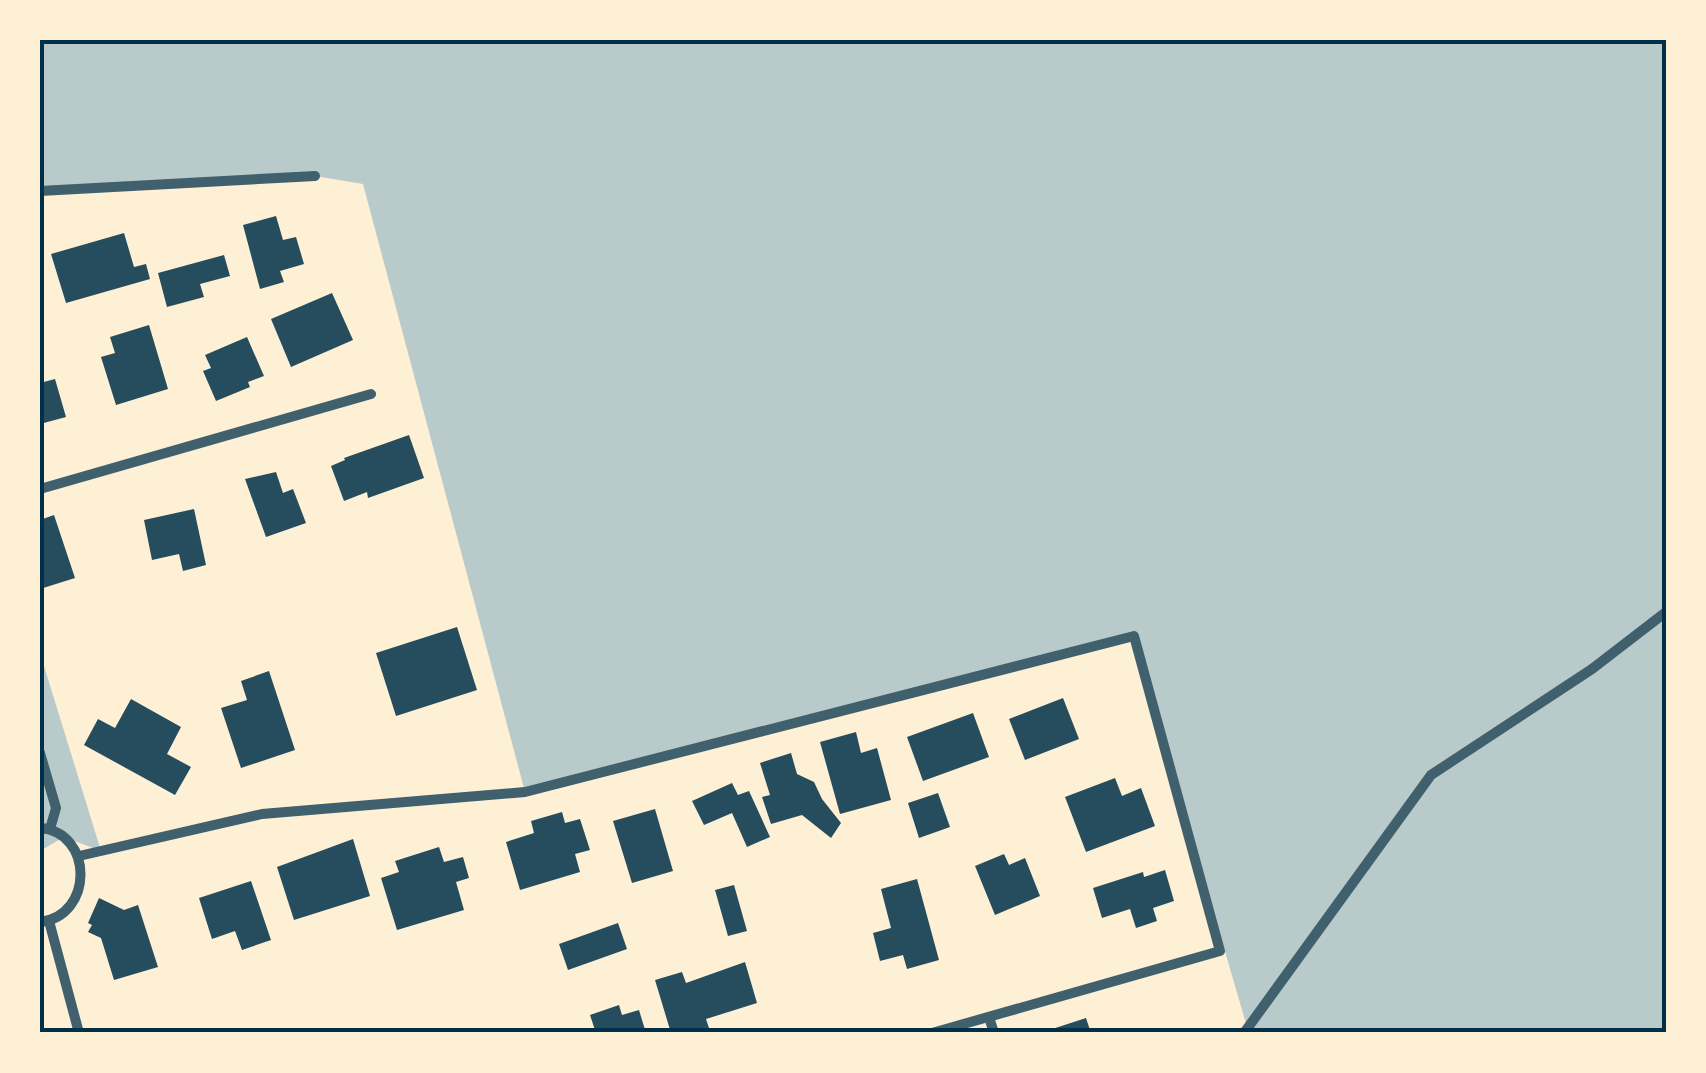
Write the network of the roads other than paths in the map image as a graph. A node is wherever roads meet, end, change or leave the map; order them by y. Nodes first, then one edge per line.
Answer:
1 (315, 176) dead end
2 (40, 192) edge
3 (372, 394) dead end
4 (40, 489) edge
5 (1666, 612) edge
6 (40, 753) edge
7 (45, 828) edge
8 (79, 856) junction
9 (45, 922) edge
10 (989, 1017) junction
11 (80, 1033) edge
12 (932, 1033) edge
13 (994, 1033) edge
14 (1244, 1033) edge

1 - 2 street
3 - 4 street
5 - 14 street
6 - 7 street
7 - 8 street
8 - 9 street
8 - 10 street
9 - 11 street
10 - 12 street
10 - 13 street

